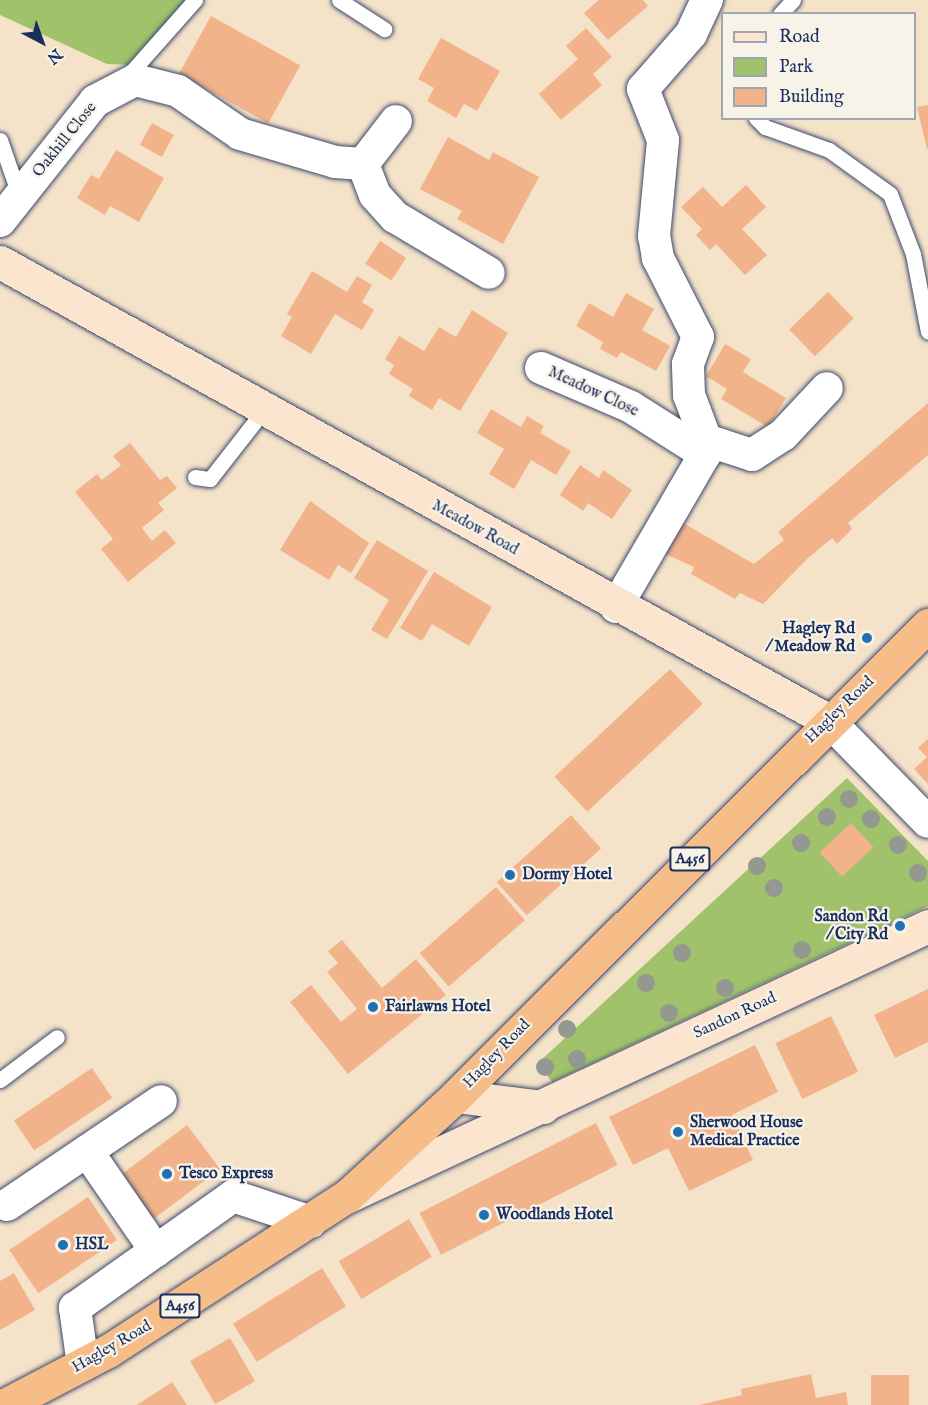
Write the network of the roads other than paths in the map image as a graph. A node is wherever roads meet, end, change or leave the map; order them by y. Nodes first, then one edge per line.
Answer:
1 (195, 0) edge
2 (339, 0) edge
3 (707, 0) edge
4 (793, 0) edge
5 (782, 12) edge
6 (384, 29) dead end
7 (120, 85) junction
8 (758, 120) edge
9 (396, 121) dead end
10 (0, 141) edge
11 (363, 165) junction
12 (19, 195) junction
13 (0, 221) edge
14 (0, 262) edge
15 (489, 273) dead end
16 (928, 332) edge
17 (542, 368) dead end
18 (827, 388) dead end
19 (264, 410) junction
20 (706, 447) junction
21 (195, 477) dead end
22 (616, 607) junction
23 (928, 625) edge
24 (829, 721) junction
25 (928, 822) edge
26 (928, 926) edge
27 (57, 1037) dead end
28 (0, 1080) edge
29 (456, 1096) junction
30 (160, 1101) dead end
31 (543, 1107) junction
32 (87, 1151) junction
33 (347, 1196) junction
34 (7, 1205) dead end
35 (311, 1222) junction
36 (156, 1251) junction
37 (83, 1365) junction
38 (5, 1405) edge

1 - 7 lane
2 - 6 lane
3 - 20 street
4 - 5 lane
7 - 11 street, Oakhill Close
7 - 12 street, Oakhill Close
8 - 16 lane
9 - 11 street
10 - 12 lane
11 - 15 street
12 - 13 street, Oakhill Close
14 - 19 street, Meadow Road
17 - 20 street, Meadow Close
18 - 20 street, Meadow Close
19 - 21 lane
19 - 22 street, Meadow Road
20 - 22 street
22 - 24 street, Meadow Road
23 - 24 highway, Hagley Road / A456
24 - 25 street, Meadow Road
24 - 29 highway, Hagley Road / A456
26 - 31 street, Sandon Road
27 - 28 lane
29 - 31 street
29 - 33 highway, Hagley Road / A456
30 - 32 street
31 - 33 street, Sandon Road
32 - 34 street
32 - 36 street
33 - 35 highway, Hagley Road / A456
35 - 36 street
35 - 37 highway, Hagley Road / A456
36 - 37 street
37 - 38 highway, Hagley Road / A456

